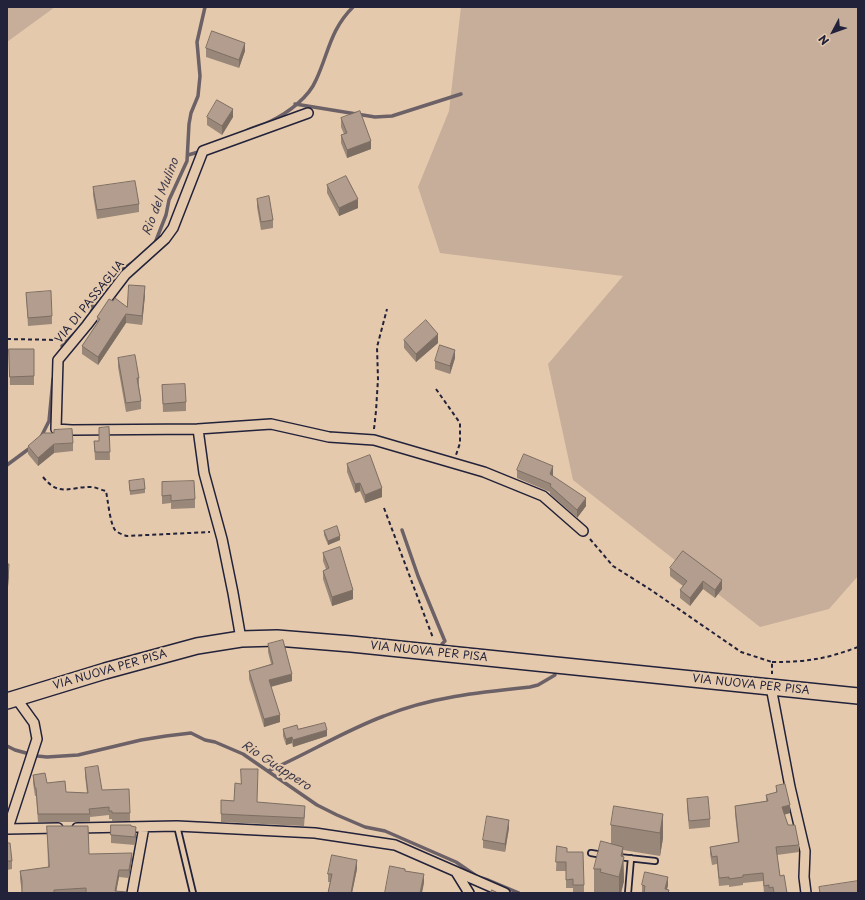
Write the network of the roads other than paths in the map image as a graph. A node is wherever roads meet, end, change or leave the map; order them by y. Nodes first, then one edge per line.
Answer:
1 (308, 113) dead end
2 (198, 429) junction
3 (583, 531) road end
4 (241, 639) junction
5 (771, 687) junction
6 (858, 696) edge
7 (12, 699) edge
8 (177, 826) junction
9 (144, 827) junction
10 (8, 828) edge
11 (591, 853) dead end
12 (607, 855) edge
13 (615, 856) edge
14 (631, 858) junction
15 (655, 861) dead end
16 (456, 872) junction
17 (132, 893) edge
18 (193, 893) edge
19 (469, 893) edge
20 (505, 893) edge
21 (628, 893) edge
22 (806, 893) edge

1 - 2 street, VIA DI PASSAGLIA
2 - 3 street
2 - 4 street
4 - 5 main road, VIA NUOVA PER PISA
4 - 7 main road, VIA NUOVA PER PISA
5 - 6 main road, VIA NUOVA PER PISA
5 - 22 street
7 - 10 street
8 - 9 street
8 - 16 street
8 - 18 lane
9 - 10 street
9 - 17 street
11 - 12 lane
13 - 14 lane
14 - 15 lane
14 - 21 lane
16 - 19 street
16 - 20 street

